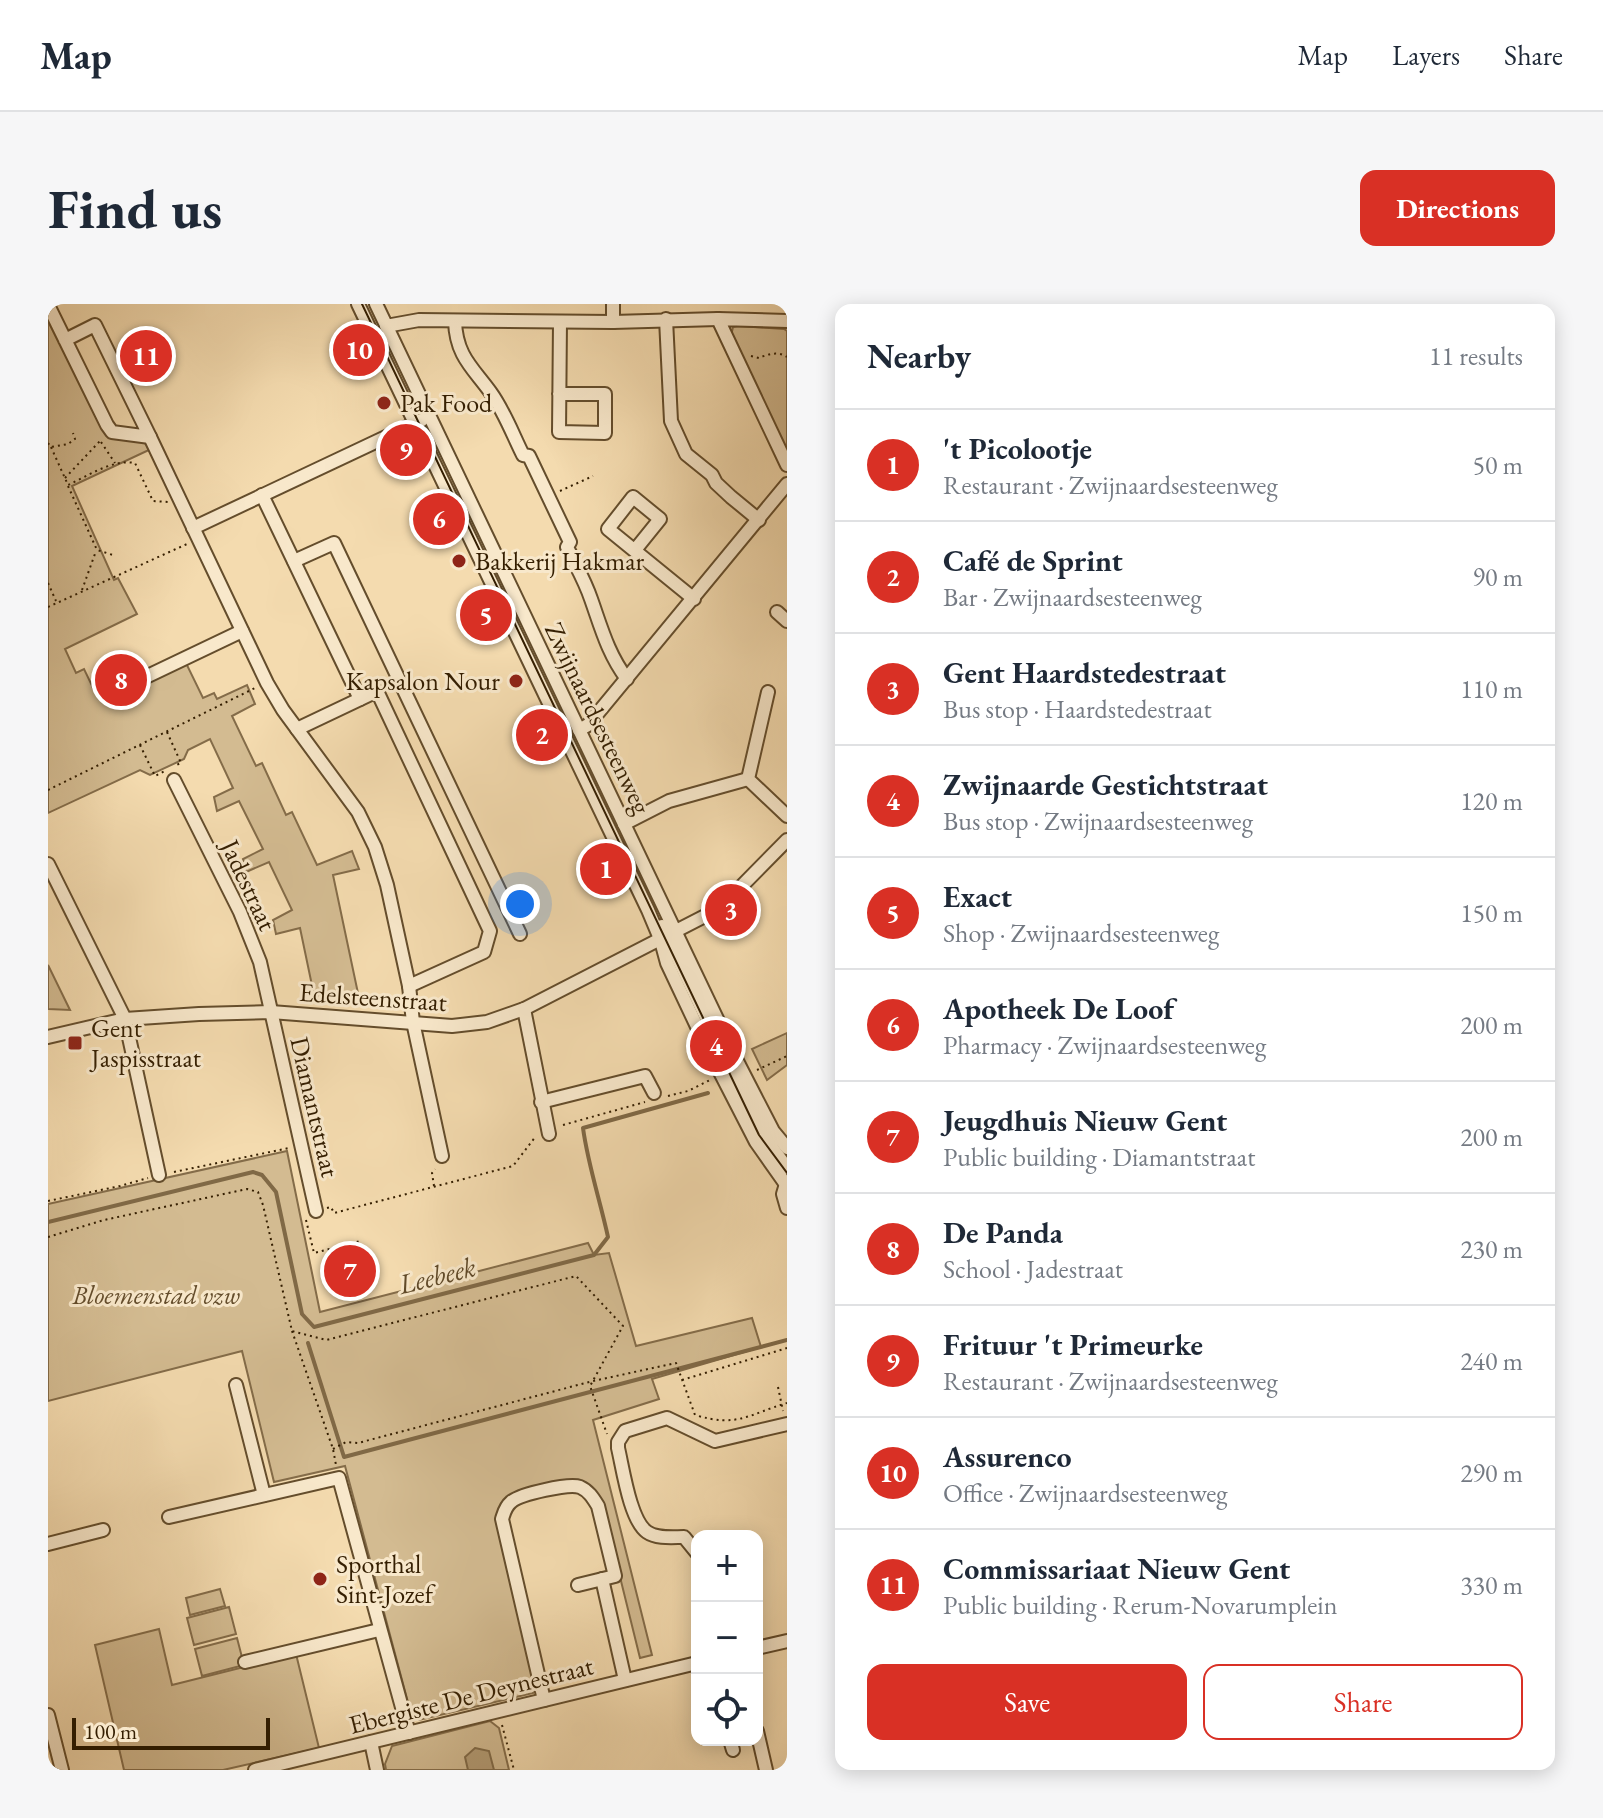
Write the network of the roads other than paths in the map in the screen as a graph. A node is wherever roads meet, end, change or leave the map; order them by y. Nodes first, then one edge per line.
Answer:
1 (363, 304) edge
2 (376, 304) edge
3 (419, 304) edge
4 (613, 304) edge
5 (738, 304) edge
6 (48, 305) edge
7 (666, 319) junction
8 (718, 319) junction
9 (739, 319) junction
10 (786, 319) edge
11 (419, 320) junction
12 (455, 321) junction
13 (560, 322) junction
14 (613, 322) junction
15 (386, 326) junction
16 (65, 340) junction
17 (559, 394) junction
18 (430, 417) junction
19 (415, 423) junction
20 (150, 437) junction
21 (787, 465) edge
22 (787, 484) edge
23 (262, 495) junction
24 (759, 520) junction
25 (196, 533) junction
26 (635, 550) dead end
27 (294, 561) junction
28 (694, 599) junction
29 (242, 631) junction
30 (627, 679) junction
31 (398, 680) junction
32 (131, 684) dead end
33 (377, 691) junction
34 (768, 692) dead end
35 (360, 699) junction
36 (297, 729) junction
37 (579, 730) junction
38 (748, 779) junction
39 (174, 780) dead end
40 (787, 816) edge
41 (624, 824) junction
42 (787, 840) edge
43 (48, 864) edge
44 (520, 934) dead end
45 (668, 937) junction
46 (409, 986) junction
47 (524, 1009) junction
48 (271, 1012) junction
49 (125, 1019) junction
50 (413, 1022) junction
51 (48, 1037) edge
52 (656, 1096) road end
53 (541, 1102) junction
54 (548, 1130) road end
55 (787, 1148) edge
56 (442, 1156) road end
57 (787, 1168) edge
58 (159, 1175) road end
59 (786, 1185) edge
60 (787, 1208) edge
61 (316, 1211) road end
62 (236, 1385) dead end
63 (787, 1424) edge
64 (264, 1495) junction
65 (169, 1517) dead end
66 (103, 1530) dead end
67 (48, 1544) edge
68 (691, 1546) edge
69 (602, 1579) junction
70 (578, 1585) dead end
71 (379, 1630) junction
72 (787, 1641) edge
73 (763, 1647) edge
74 (245, 1662) dead end
75 (691, 1664) edge
76 (625, 1680) junction
77 (544, 1700) junction
78 (48, 1715) edge
79 (409, 1733) junction
80 (371, 1742) junction
81 (760, 1746) edge
82 (57, 1767) edge
83 (255, 1770) edge
84 (377, 1770) edge
85 (766, 1770) edge

1 - 19 street, Zwijnaardsesteenweg
1 - 45 street
2 - 15 street, Zwijnaardsesteenweg
3 - 11 street
4 - 14 street
5 - 9 street
6 - 16 street
7 - 8 street
7 - 14 street
7 - 24 street
8 - 9 street
8 - 21 street
9 - 10 street
11 - 12 street
11 - 15 street
12 - 13 street
12 - 30 street
13 - 14 street
13 - 17 street
15 - 18 street, Zwijnaardsesteenweg
16 - 20 street
16 - 20 street
17 - 17 street
18 - 19 street
18 - 37 street, Zwijnaardsesteenweg
19 - 23 street
19 - 45 street, Zwijnaardsesteenweg
20 - 25 street
22 - 24 street
23 - 25 street
23 - 27 street
24 - 28 street
25 - 29 street
26 - 28 street
27 - 31 street
27 - 35 street
28 - 30 street
29 - 32 street
29 - 36 street
30 - 37 street
31 - 33 street
31 - 44 street
33 - 35 street
33 - 46 street
34 - 38 street
35 - 36 street
36 - 46 street
37 - 41 street, Zwijnaardsesteenweg
38 - 40 street
38 - 41 street
39 - 48 street, Jadestraat
41 - 45 street, Zwijnaardsesteenweg
42 - 45 street, Edelsteenstraat
43 - 49 street
45 - 47 street, Edelsteenstraat
45 - 55 street, Zwijnaardsesteenweg
45 - 57 street
45 - 59 street, Zwijnaardsesteenweg
46 - 50 street
47 - 50 street, Edelsteenstraat
47 - 53 street
48 - 49 street, Edelsteenstraat
48 - 50 street, Edelsteenstraat
48 - 61 street, Diamantstraat
49 - 51 street, Edelsteenstraat
49 - 58 street
50 - 56 street
52 - 53 street
53 - 54 street
59 - 60 street, Zwijnaardsesteenweg
62 - 64 street
63 - 68 street
64 - 65 street
64 - 71 street
66 - 67 street
69 - 70 street
69 - 76 street
69 - 77 street
71 - 74 street
71 - 79 street
72 - 73 street
75 - 76 street, Ebergiste De Deynestraat
76 - 77 street, Ebergiste De Deynestraat
77 - 79 street, Ebergiste De Deynestraat
78 - 82 street
79 - 80 street, Ebergiste De Deynestraat
80 - 83 street, Ebergiste De Deynestraat
80 - 84 street
81 - 85 street

